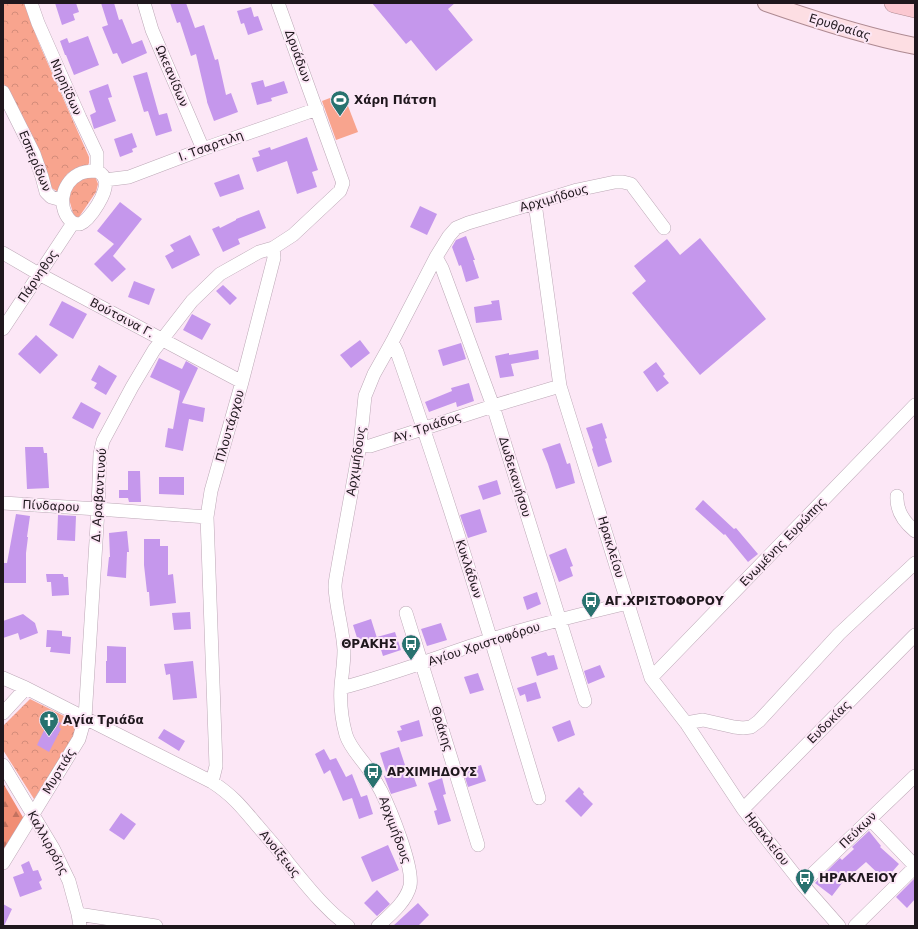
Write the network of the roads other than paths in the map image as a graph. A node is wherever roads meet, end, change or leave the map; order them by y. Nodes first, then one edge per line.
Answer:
1 (31, 3) edge
2 (144, 3) edge
3 (278, 3) edge
4 (766, 3) edge
5 (915, 46) edge
6 (3, 92) edge
7 (317, 109) junction
8 (203, 149) junction
9 (101, 175) junction
10 (62, 200) junction
11 (535, 203) junction
12 (73, 223) junction
13 (664, 228) dead end
14 (273, 248) junction
15 (3, 253) edge
16 (436, 257) junction
17 (39, 274) junction
18 (3, 328) edge
19 (162, 339) junction
20 (392, 342) junction
21 (242, 382) junction
22 (560, 386) junction
23 (915, 405) edge
24 (493, 406) junction
25 (424, 428) junction
26 (360, 445) junction
27 (897, 496) dead end
28 (3, 503) edge
29 (98, 509) junction
30 (206, 517) junction
31 (915, 531) edge
32 (915, 563) edge
33 (628, 603) junction
34 (406, 613) dead end
35 (560, 620) junction
36 (915, 635) edge
37 (491, 640) junction
38 (421, 664) junction
39 (3, 678) edge
40 (651, 678) junction
41 (26, 688) junction
42 (341, 688) junction
43 (584, 701) dead end
44 (3, 713) edge
45 (85, 718) junction
46 (686, 723) junction
47 (3, 765) edge
48 (915, 776) edge
49 (212, 782) junction
50 (539, 798) dead end
51 (743, 809) junction
52 (33, 814) junction
53 (870, 819) junction
54 (478, 845) dead end
55 (3, 863) edge
56 (915, 867) edge
57 (802, 884) junction
58 (79, 920) edge
59 (156, 926) edge
60 (348, 926) edge
61 (378, 926) edge
62 (839, 926) edge
63 (855, 926) edge

1 - 9 street, Νηρηϊδων
2 - 8 street, Ωκεανίδων
3 - 7 street, Δρυάδων
4 - 5 main road, Ερυθραίας
6 - 10 street, Εσπερίδων
7 - 8 street, Ι. Τσαρτιλη
7 - 14 street
8 - 9 street, Ι. Τσαρτιλη
9 - 10 street
9 - 12 street
10 - 12 street
11 - 13 street, Αρχιμήδους
11 - 16 street, Αρχιμήδους
11 - 22 street, Ηρακλείου
12 - 17 street, Πάρνηθος
14 - 19 street, Δ. Αραβαντινού
14 - 21 street, Πλουτάρχου
15 - 17 street, Βούτσινα Γ.
16 - 20 street, Αρχιμήδους
16 - 24 street, Δωδεκανήσου
17 - 18 street, Πάρνηθος
17 - 19 street, Βούτσινα Γ.
19 - 21 street, Βούτσινα Γ.
19 - 29 street, Δ. Αραβαντινού
20 - 25 street, Κυκλάδων
20 - 26 street, Αρχιμήδους
21 - 30 street, Πλουτάρχου
22 - 24 street, Αγ. Τριάδος
22 - 33 street, Ηρακλείου
23 - 40 street, Ενωμένης Ευρώπης
24 - 25 street, Αγ. Τριάδος
24 - 35 street, Δωδεκανήσου
25 - 26 street, Αγ. Τριάδος
25 - 37 street, Κυκλάδων
26 - 42 street, Αρχιμήδους
27 - 31 street
28 - 29 street, Πίνδαρου
29 - 30 street, Πίνδαρου
29 - 45 street, Δ. Αραβαντινού
30 - 49 street, Πλουτάρχου
32 - 46 street
33 - 35 street, Αγίου Χριστοφόρου
33 - 40 street, Ηρακλείου
34 - 38 street, Θράκης
35 - 37 street, Αγίου Χριστοφόρου
35 - 43 street, Δωδεκανήσου
36 - 51 street, Ευδοκίας
37 - 38 street, Αγίου Χριστοφόρου
37 - 50 street, Κυκλάδων
38 - 42 street, Αγίου Χριστοφόρου
38 - 54 street, Θράκης
39 - 41 street, Ανοίξεως
40 - 46 street, Ηρακλείου
41 - 44 street
41 - 45 street, Ανοίξεως
42 - 61 street, Αρχιμήδους
45 - 49 street, Ανοίξεως
45 - 52 street, Μυρτιάς
46 - 51 street, Ηρακλείου
47 - 52 street, Καλλιρρόης
48 - 53 street, Πεύκων
49 - 60 street, Ανοίξεως
51 - 57 street, Ηρακλείου
52 - 55 street, Μυρτιάς
52 - 58 street, Καλλιρρόης
53 - 56 street
53 - 57 street, Πεύκων
56 - 63 street
57 - 62 street, Ηρακλείου
58 - 59 street

